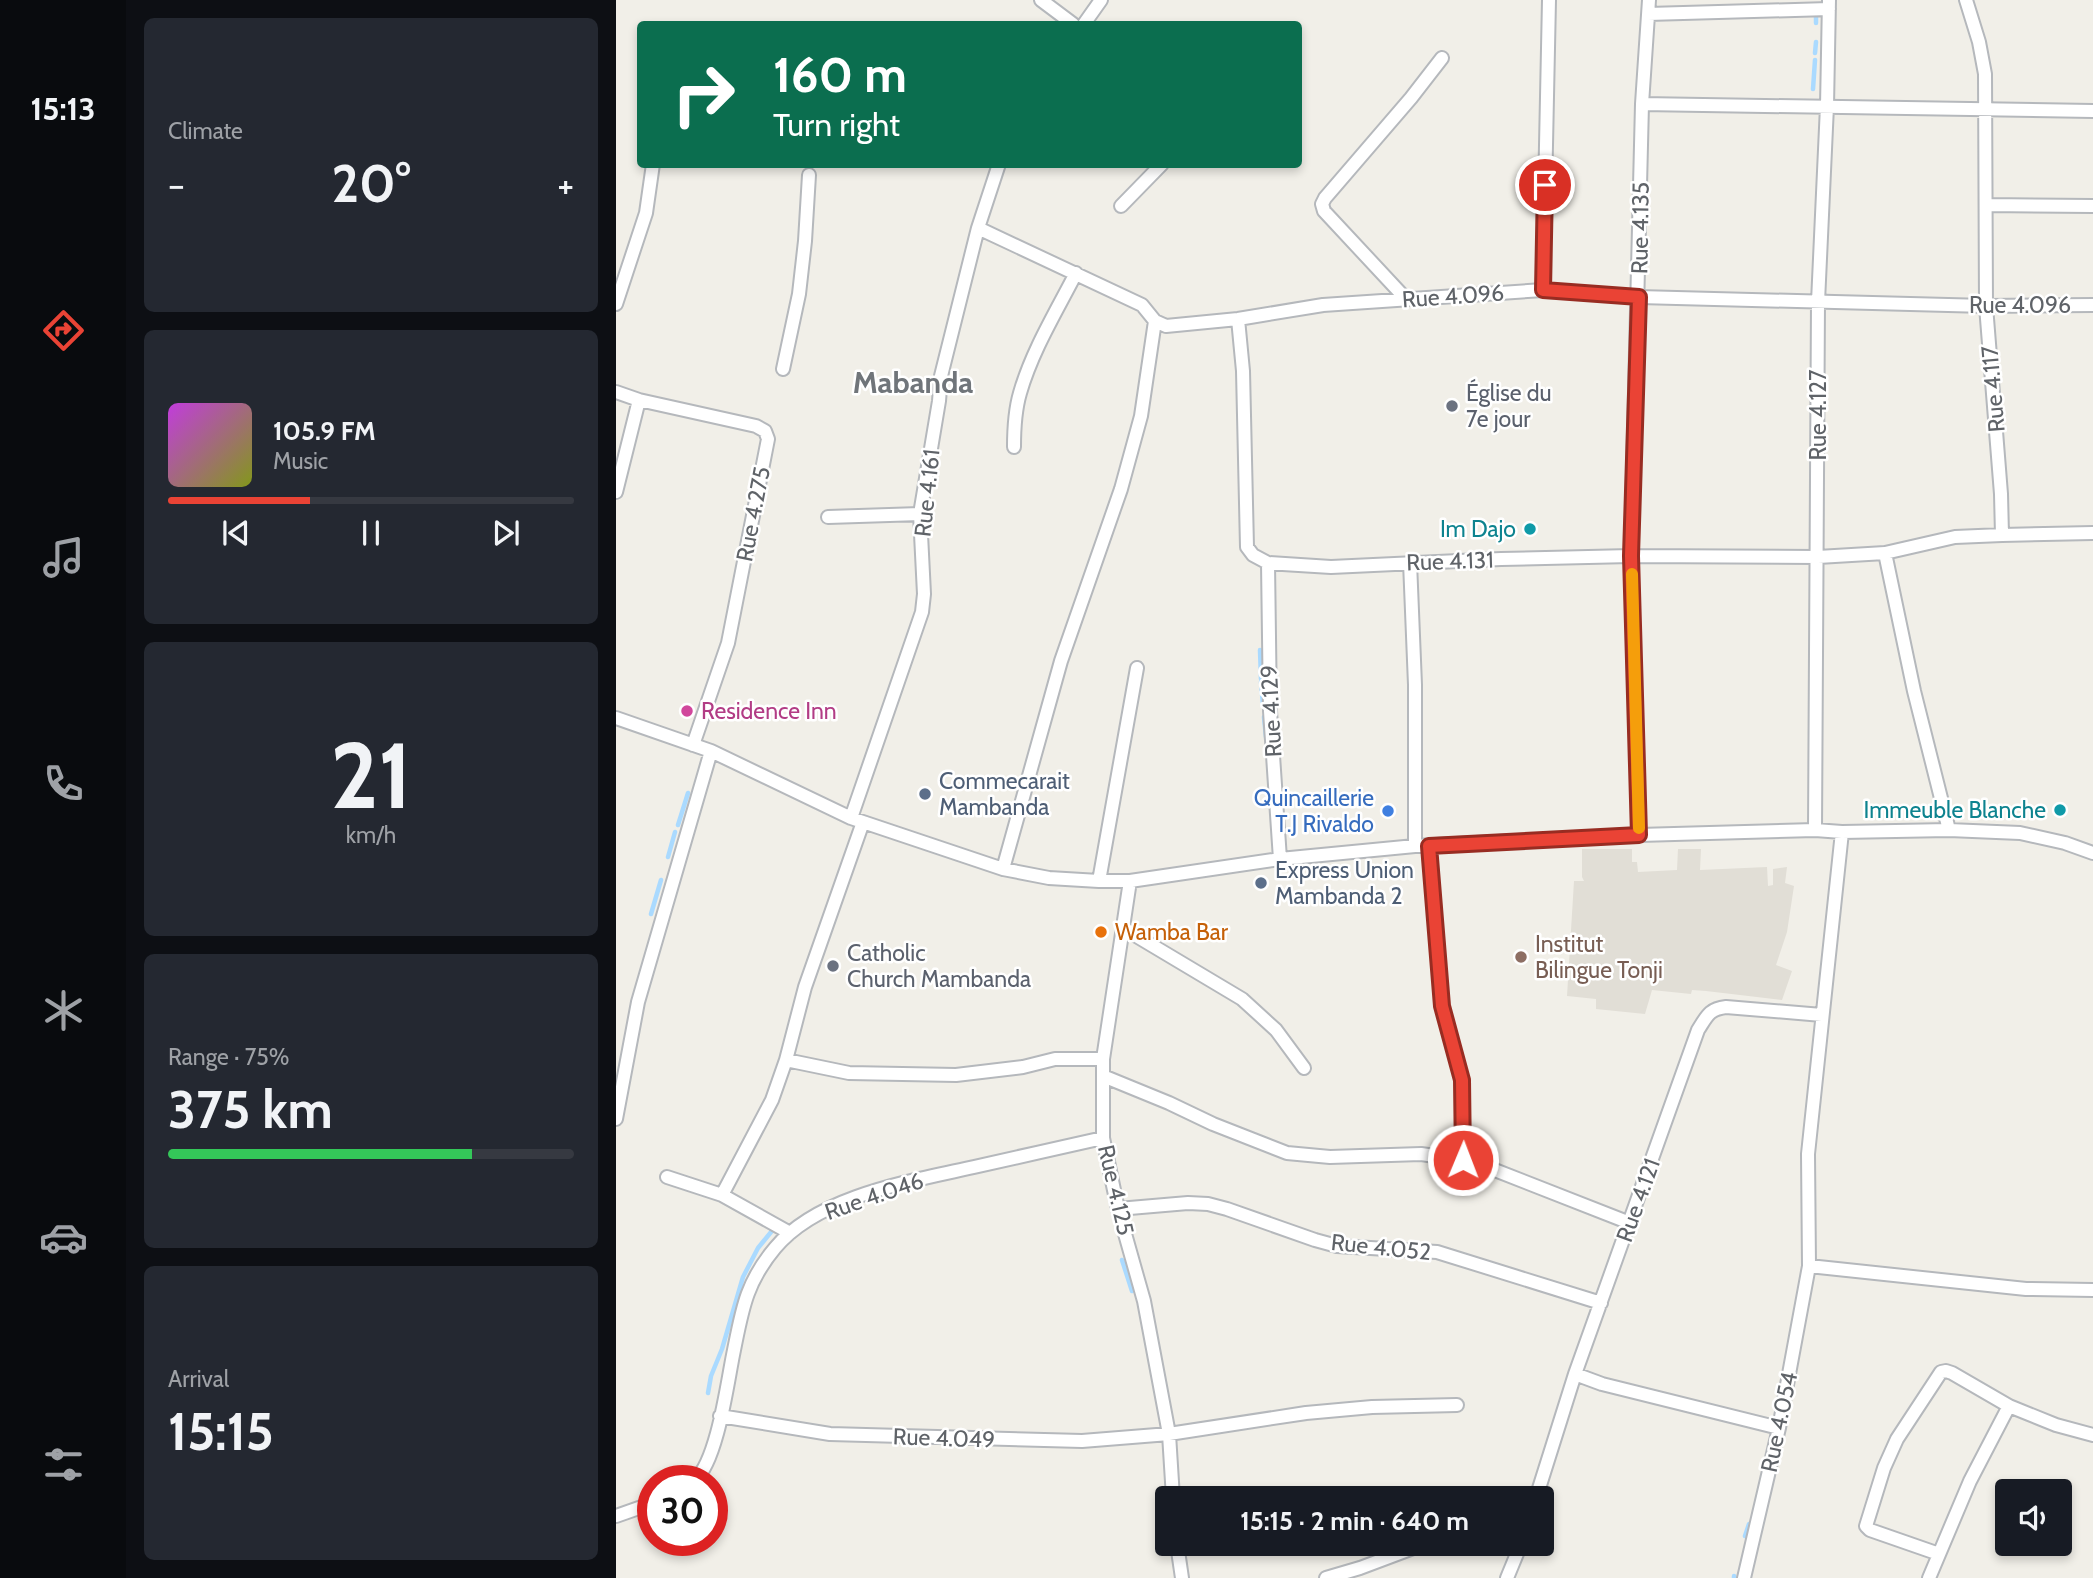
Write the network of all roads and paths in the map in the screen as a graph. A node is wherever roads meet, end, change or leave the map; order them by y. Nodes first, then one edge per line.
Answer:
1 (1041, 0) edge
2 (1101, 0) edge
3 (1549, 0) edge
4 (1649, 0) edge
5 (1966, 0) edge
6 (1829, 4) edge
7 (1648, 14) junction
8 (1069, 21) edge
9 (1086, 21) edge
10 (1442, 58) dead end
11 (1642, 104) junction
12 (1827, 106) junction
13 (1986, 109) junction
14 (2093, 111) edge
15 (653, 168) edge
16 (998, 168) edge
17 (1158, 168) edge
18 (809, 175) dead end
19 (1986, 205) junction
20 (1121, 206) dead end
21 (2093, 206) edge
22 (978, 228) junction
23 (1076, 273) junction
24 (1543, 290) junction
25 (1639, 297) junction
26 (1406, 299) junction
27 (1818, 302) junction
28 (616, 304) edge
29 (2093, 305) edge
30 (1986, 306) junction
31 (1238, 319) junction
32 (1155, 321) junction
33 (783, 369) dead end
34 (616, 392) edge
35 (639, 400) junction
36 (1014, 447) dead end
37 (616, 492) edge
38 (920, 514) junction
39 (828, 517) dead end
40 (2093, 533) edge
41 (2002, 535) junction
42 (1885, 553) junction
43 (1631, 556) junction
44 (1818, 557) junction
45 (1410, 562) junction
46 (1268, 563) junction
47 (1137, 668) dead end
48 (616, 718) edge
49 (693, 744) junction
50 (711, 751) junction
51 (857, 820) junction
52 (1815, 830) junction
53 (1949, 830) junction
54 (1842, 832) junction
55 (1639, 835) junction
56 (1422, 846) junction
57 (2093, 853) edge
58 (1280, 859) junction
59 (1003, 869) junction
60 (1130, 880) junction
61 (1099, 881) junction
62 (1123, 928) junction
63 (1822, 1015) junction
64 (1103, 1059) junction
65 (786, 1060) junction
66 (1304, 1068) dead end
67 (1103, 1076) junction
68 (616, 1119) edge
69 (1103, 1138) junction
70 (1463, 1160) junction
71 (667, 1177) dead end
72 (722, 1195) junction
73 (1118, 1209) junction
74 (1630, 1223) junction
75 (790, 1233) junction
76 (1809, 1266) junction
77 (2093, 1290) edge
78 (1601, 1303) junction
79 (1575, 1374) junction
80 (1457, 1405) dead end
81 (2009, 1406) junction
82 (720, 1416) junction
83 (1779, 1429) junction
84 (1168, 1434) junction
85 (2093, 1435) edge
86 (706, 1465) edge
87 (1171, 1486) edge
88 (1540, 1486) edge
89 (637, 1509) edge
90 (616, 1516) edge
91 (1939, 1554) junction
92 (1179, 1556) edge
93 (1392, 1556) edge
94 (1516, 1556) edge
95 (1745, 1575) edge
96 (1931, 1577) edge
97 (1182, 1578) edge
98 (1326, 1578) edge
99 (1507, 1578) edge
100 (1758, 1578) edge

1 - 8 street
2 - 9 street
3 - 24 street
4 - 7 street, Rue 4.135
5 - 13 street, Rue 4.117
6 - 7 street
6 - 12 street, Rue 4.127
7 - 11 street, Rue 4.135
10 - 26 street
11 - 12 street
11 - 25 street, Rue 4.135
12 - 13 street
12 - 27 street, Rue 4.127
13 - 14 street
13 - 19 street, Rue 4.117
15 - 28 street
16 - 22 street, Rue 4.161
17 - 20 street
18 - 33 street
19 - 21 street
19 - 30 street, Rue 4.117
22 - 23 street
22 - 38 street, Rue 4.161
23 - 32 street
23 - 36 street
24 - 25 street, Rue 4.096
24 - 26 street, Rue 4.096
25 - 27 street, Rue 4.096
25 - 43 street, Rue 4.135
26 - 31 street, Rue 4.096
27 - 30 street, Rue 4.096
27 - 44 street, Rue 4.127
29 - 30 street, Rue 4.096
30 - 41 street, Rue 4.117
31 - 32 street, Rue 4.096
31 - 46 street
32 - 59 street
34 - 35 street, Rue 4.275
35 - 37 street
35 - 49 street, Rue 4.275
38 - 39 street
38 - 51 street, Rue 4.161
40 - 41 street
41 - 42 street
42 - 44 street, Rue 4.131
42 - 53 street
43 - 44 street, Rue 4.131
43 - 45 street, Rue 4.131
43 - 55 street, Rue 4.135
44 - 52 street, Rue 4.127
45 - 46 street, Rue 4.131
45 - 56 street
46 - 58 street, Rue 4.129
47 - 61 street
48 - 49 street
49 - 50 street
50 - 51 street
50 - 68 street
51 - 59 street
51 - 65 street, Rue 4.161
52 - 54 street
52 - 55 street
53 - 54 street
53 - 57 street
54 - 63 street, Rue 4.054
55 - 56 street
56 - 58 street
56 - 70 street
58 - 60 street
59 - 61 street
60 - 61 street
60 - 62 street, Rue 4.125
62 - 64 street, Rue 4.125
62 - 66 street
63 - 74 street, Rue 4.121
63 - 76 street, Rue 4.054
64 - 65 street
64 - 67 street, Rue 4.125
65 - 72 street, Rue 4.161
67 - 69 street, Rue 4.125
67 - 70 street
69 - 73 street, Rue 4.125
69 - 75 street, Rue 4.046
70 - 74 street
71 - 72 street
72 - 75 street
73 - 78 street, Rue 4.052
73 - 84 street, Rue 4.125
74 - 78 street, Rue 4.121
75 - 82 street, Rue 4.046
76 - 77 street
76 - 83 street, Rue 4.054
78 - 79 street, Rue 4.121
79 - 83 street
79 - 88 street, Rue 4.121
80 - 84 street, Rue 4.049
81 - 85 street
81 - 91 street
81 - 91 street
82 - 84 street, Rue 4.049
82 - 86 street, Rue 4.046
83 - 95 street, Rue 4.054
84 - 87 street, Rue 4.125
89 - 90 street
91 - 96 street
92 - 97 street
93 - 98 street
94 - 99 street
95 - 100 street

